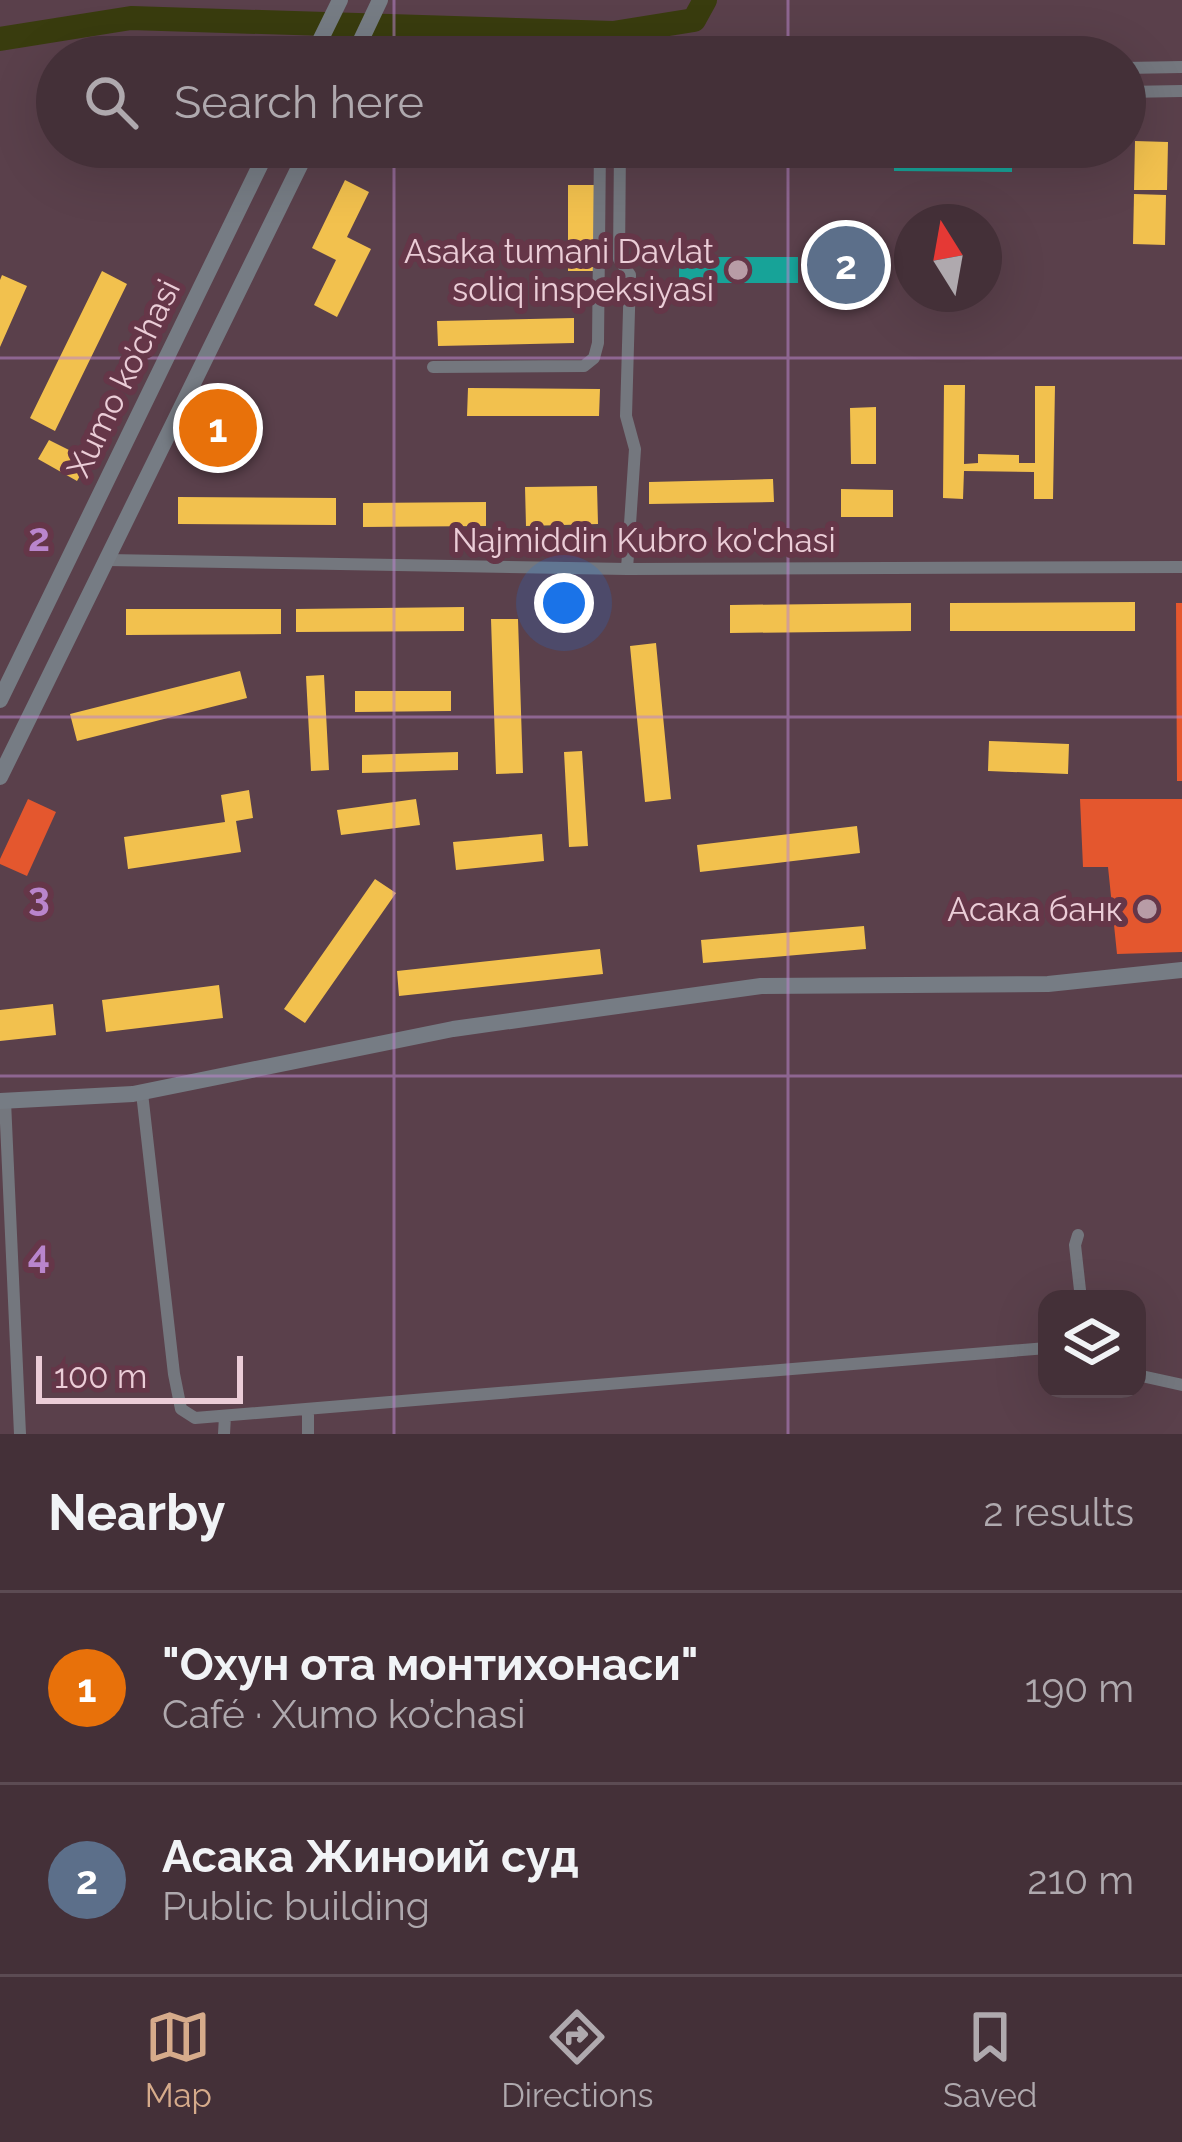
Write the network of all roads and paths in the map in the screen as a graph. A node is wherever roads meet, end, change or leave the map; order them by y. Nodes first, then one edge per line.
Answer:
1 (340, 0) edge
2 (380, 0) edge
3 (323, 36) edge
4 (363, 36) edge
5 (1182, 67) edge
6 (1146, 68) edge
7 (1182, 91) edge
8 (1146, 92) edge
9 (259, 168) edge
10 (299, 168) edge
11 (599, 168) edge
12 (620, 168) edge
13 (433, 367) dead end
14 (106, 560) junction
15 (1182, 567) edge
16 (627, 568) junction
17 (0, 700) edge
18 (0, 777) edge
19 (1182, 970) edge
20 (142, 1093) junction
21 (3, 1101) edge
22 (1078, 1234) dead end
23 (7, 1289) edge
24 (1080, 1290) edge
25 (1038, 1349) edge
26 (1146, 1377) edge
27 (1182, 1385) edge
28 (308, 1409) junction
29 (224, 1416) junction
30 (20, 1434) edge
31 (224, 1434) edge
32 (308, 1434) edge

1 - 3 main road
2 - 4 main road
5 - 6 street
7 - 8 street
9 - 17 main road, Xumo ko’chasi
10 - 14 main road, Xumo ko’chasi
11 - 13 street
12 - 16 street
14 - 16 street, Najmiddin Kubro ko'chasi
14 - 18 main road, Xumo ko’chasi
15 - 16 street, Najmiddin Kubro ko'chasi
19 - 20 main road
20 - 21 main road
20 - 29 street
21 - 23 street
22 - 24 street
23 - 30 street
25 - 28 street
26 - 27 street
28 - 29 street
28 - 32 street
29 - 31 street

